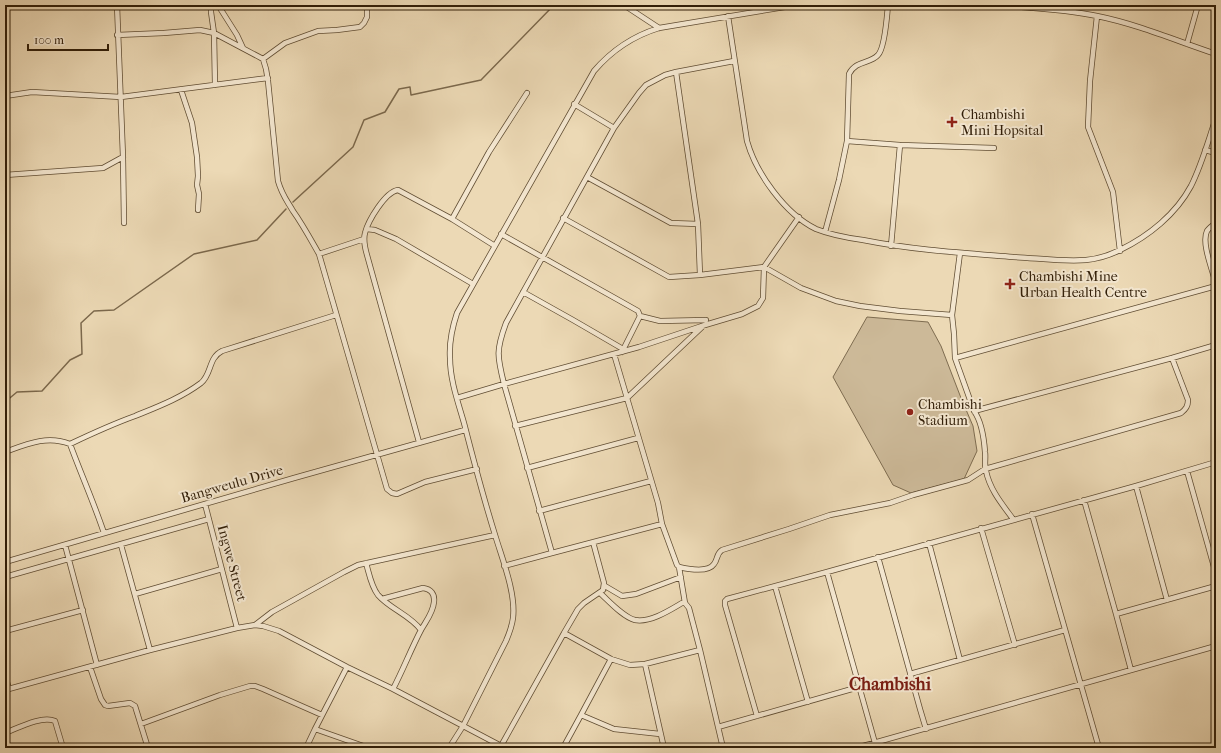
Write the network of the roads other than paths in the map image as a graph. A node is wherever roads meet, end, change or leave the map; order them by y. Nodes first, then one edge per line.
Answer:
1 (117, 5) edge
2 (211, 5) edge
3 (218, 5) edge
4 (367, 5) edge
5 (624, 5) edge
6 (797, 5) edge
7 (888, 5) edge
8 (996, 5) edge
9 (1198, 5) edge
10 (728, 16) junction
11 (1097, 16) junction
12 (659, 28) junction
13 (214, 33) junction
14 (118, 35) junction
15 (1187, 44) junction
16 (243, 48) junction
17 (1216, 54) edge
18 (263, 58) junction
19 (734, 61) junction
20 (676, 72) junction
21 (268, 78) junction
22 (215, 85) junction
23 (181, 90) junction
24 (527, 93) dead end
25 (5, 96) edge
26 (121, 98) junction
27 (574, 104) junction
28 (1216, 118) edge
29 (614, 128) junction
30 (847, 141) junction
31 (900, 145) junction
32 (994, 148) dead end
33 (1205, 150) junction
34 (1216, 153) edge
35 (123, 157) junction
36 (5, 175) edge
37 (587, 177) junction
38 (198, 210) dead end
39 (799, 217) junction
40 (563, 218) junction
41 (452, 219) junction
42 (124, 223) dead end
43 (1216, 223) edge
44 (698, 224) junction
45 (367, 229) junction
46 (825, 232) junction
47 (501, 234) junction
48 (364, 239) junction
49 (495, 246) junction
50 (891, 246) junction
51 (1120, 251) junction
52 (960, 253) junction
53 (319, 254) junction
54 (542, 256) junction
55 (764, 267) junction
56 (700, 275) junction
57 (473, 284) junction
58 (1216, 285) edge
59 (523, 292) junction
60 (952, 314) junction
61 (336, 315) junction
62 (640, 316) junction
63 (706, 320) dead end
64 (705, 325) junction
65 (1216, 345) edge
66 (622, 351) junction
67 (614, 354) junction
68 (955, 358) junction
69 (1172, 358) junction
70 (504, 384) junction
71 (457, 398) junction
72 (627, 398) junction
73 (974, 411) junction
74 (516, 426) junction
75 (466, 430) junction
76 (638, 438) junction
77 (419, 442) junction
78 (70, 444) junction
79 (5, 452) edge
80 (378, 454) junction
81 (1216, 462) edge
82 (527, 468) junction
83 (476, 469) junction
84 (985, 469) junction
85 (1187, 471) junction
86 (651, 481) junction
87 (1136, 486) junction
88 (1084, 500) junction
89 (205, 504) junction
90 (539, 511) junction
91 (1032, 514) junction
92 (209, 519) junction
93 (1013, 519) junction
94 (662, 524) junction
95 (981, 528) junction
96 (104, 533) junction
97 (495, 535) junction
98 (593, 542) junction
99 (929, 542) junction
100 (65, 544) junction
101 (121, 544) junction
102 (552, 553) junction
103 (878, 557) junction
104 (69, 559) junction
105 (5, 562) edge
106 (366, 563) junction
107 (504, 566) junction
108 (680, 568) junction
109 (222, 569) junction
110 (827, 572) junction
111 (1216, 574) edge
112 (5, 577) edge
113 (681, 577) junction
114 (605, 586) junction
115 (775, 586) junction
116 (1216, 586) edge
117 (600, 593) junction
118 (135, 594) junction
119 (382, 599) junction
120 (1167, 600) junction
121 (685, 603) junction
122 (83, 610) junction
123 (1116, 614) junction
124 (255, 626) junction
125 (237, 628) junction
126 (421, 630) junction
127 (1065, 630) junction
128 (5, 631) edge
129 (564, 633) junction
130 (1015, 645) junction
131 (1216, 646) edge
132 (150, 650) junction
133 (700, 650) junction
134 (611, 659) junction
135 (960, 660) junction
136 (645, 664) junction
137 (97, 665) junction
138 (90, 667) junction
139 (346, 667) junction
140 (1131, 670) junction
141 (910, 674) junction
142 (5, 675) edge
143 (1080, 685) junction
144 (859, 687) junction
145 (394, 689) junction
146 (7, 690) edge
147 (808, 702) junction
148 (322, 715) junction
149 (581, 715) junction
150 (757, 716) junction
151 (141, 724) junction
152 (463, 726) junction
153 (718, 727) junction
154 (315, 729) junction
155 (926, 729) junction
156 (5, 733) edge
157 (660, 734) junction
158 (875, 743) junction
159 (361, 747) edge
160 (503, 747) edge
161 (63, 748) edge
162 (148, 748) edge
163 (306, 748) edge
164 (369, 748) edge
165 (449, 748) edge
166 (563, 748) edge
167 (664, 748) edge
168 (723, 748) edge
169 (856, 748) edge
170 (1099, 748) edge

1 - 14 street
2 - 13 street
3 - 16 street
4 - 18 street
5 - 12 street
6 - 10 street
7 - 30 street
8 - 11 street
9 - 15 street
10 - 12 street
10 - 19 street
11 - 15 street
11 - 51 street
12 - 27 street
13 - 14 street
13 - 16 street
13 - 22 street
14 - 26 street
15 - 17 street
16 - 18 street
18 - 21 street
19 - 20 street
19 - 39 street
20 - 29 street
20 - 44 street
21 - 22 street
21 - 53 street
22 - 23 street
23 - 26 street
23 - 38 street
24 - 41 street
25 - 26 street
26 - 35 street
27 - 29 street
27 - 47 street
28 - 33 street
29 - 37 street
30 - 31 street
30 - 46 street
31 - 32 street
31 - 50 street
33 - 34 street
33 - 51 street
35 - 36 street
35 - 42 street
37 - 40 street
37 - 44 street
39 - 46 street
39 - 55 street
40 - 54 street
40 - 56 street
41 - 45 street
41 - 49 street
43 - 58 street
44 - 56 street
45 - 48 street
45 - 57 street
46 - 50 street
47 - 49 street
47 - 54 street
48 - 53 street
48 - 77 street
49 - 57 street
50 - 52 street
51 - 52 street
52 - 60 street
53 - 61 street
54 - 59 street
54 - 62 street
55 - 56 street
55 - 60 street
55 - 64 street
57 - 71 street
58 - 68 street
59 - 66 street
59 - 70 street
60 - 68 street
61 - 78 street
61 - 80 street
62 - 63 street
62 - 66 street
64 - 66 street
64 - 72 street
65 - 69 street
66 - 67 street
67 - 70 street
67 - 72 street
68 - 73 street
69 - 73 street
69 - 84 street
70 - 71 street
70 - 74 street
71 - 75 street
72 - 74 street
72 - 76 street
73 - 84 street
74 - 82 street
75 - 77 street, Bangweulu Drive
75 - 83 street
76 - 82 street
76 - 86 street
77 - 80 street, Bangweulu Drive
78 - 79 street
78 - 96 street
80 - 83 street
80 - 89 street, Bangweulu Drive
81 - 85 street
82 - 90 street
83 - 97 street
84 - 93 street
84 - 108 street
85 - 87 street
85 - 111 street
86 - 90 street
86 - 94 street
87 - 88 street
87 - 120 street
88 - 91 street
88 - 123 street
89 - 92 street, Ingwe Street
89 - 96 street, Bangweulu Drive
90 - 102 street
91 - 93 street
91 - 127 street
92 - 101 street, Bangweulu Drive
92 - 109 street, Ingwe Street
93 - 95 street
94 - 98 street
94 - 108 street
95 - 99 street
95 - 130 street
96 - 100 street, Bangweulu Drive
97 - 106 street
97 - 107 street
98 - 102 street
98 - 114 street
99 - 103 street
99 - 135 street
100 - 104 street
100 - 105 street, Bangweulu Drive
101 - 104 street, Bangweulu Drive
101 - 118 street
102 - 107 street
103 - 110 street
103 - 141 street
104 - 112 street, Bangweulu Drive
104 - 122 street
106 - 119 street
106 - 124 street
107 - 152 street
108 - 113 street
109 - 118 street
109 - 125 street, Ingwe Street
110 - 115 street
110 - 144 street
113 - 114 street
113 - 121 street
114 - 117 street
115 - 147 street
115 - 150 street
116 - 120 street
117 - 121 street
117 - 129 street
118 - 132 street
119 - 126 street
119 - 126 street
120 - 123 street
121 - 133 street
122 - 128 street
122 - 137 street
123 - 140 street
124 - 125 street
124 - 139 street
125 - 132 street
126 - 145 street
127 - 130 street
127 - 143 street
129 - 134 street
129 - 160 street
130 - 135 street
131 - 140 street
132 - 137 street
133 - 136 street
133 - 153 street
134 - 136 street
134 - 149 street
135 - 141 street
136 - 157 street
137 - 138 street
138 - 146 street
138 - 151 street
139 - 145 street
139 - 148 street
140 - 143 street
141 - 155 street
142 - 146 street
143 - 155 street
143 - 170 street
144 - 147 street
144 - 158 street
145 - 152 street
147 - 150 street
148 - 151 street
148 - 154 street
149 - 157 street
149 - 166 street
150 - 153 street
151 - 162 street
152 - 160 street
152 - 165 street
153 - 168 street
154 - 159 street
154 - 163 street
155 - 158 street
156 - 161 street
157 - 167 street
158 - 169 street
159 - 164 street

